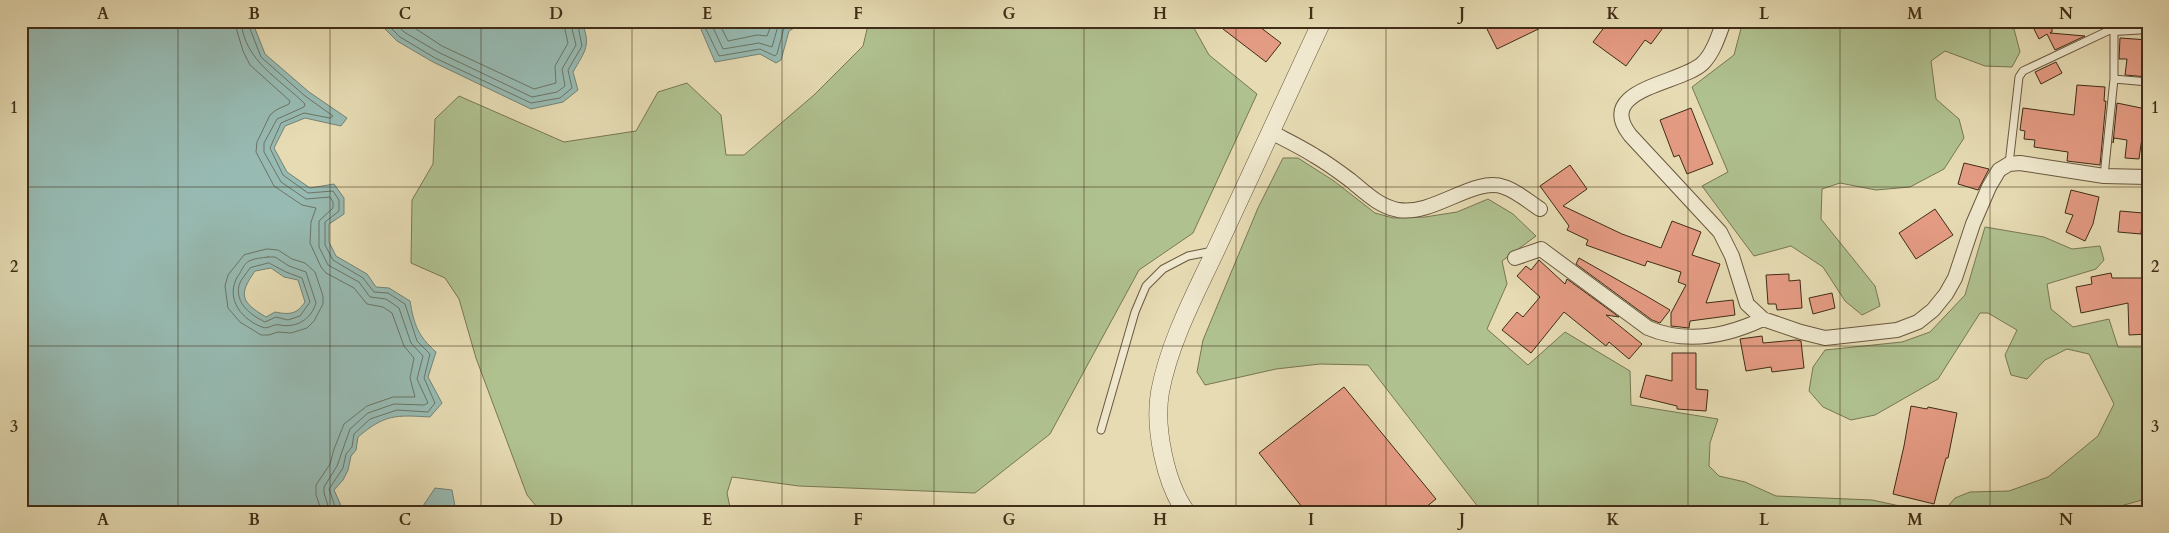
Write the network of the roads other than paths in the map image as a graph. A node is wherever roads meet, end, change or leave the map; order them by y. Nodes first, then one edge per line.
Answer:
1 (1322, 21) edge
2 (1724, 21) edge
3 (2148, 26) edge
4 (2114, 28) junction
5 (2114, 79) junction
6 (2148, 82) edge
7 (1271, 132) junction
8 (2009, 164) junction
9 (2104, 176) junction
10 (2148, 177) edge
11 (1540, 209) dead end
12 (1216, 251) junction
13 (1514, 258) dead end
14 (1763, 319) junction
15 (1101, 430) dead end
16 (1186, 512) edge

1 - 7 street
2 - 14 street
3 - 4 street
4 - 5 lane
4 - 8 lane
5 - 6 lane
5 - 9 lane
7 - 11 street
7 - 12 street
8 - 9 street
8 - 14 street
9 - 10 street
12 - 15 lane
12 - 16 street
13 - 14 street

